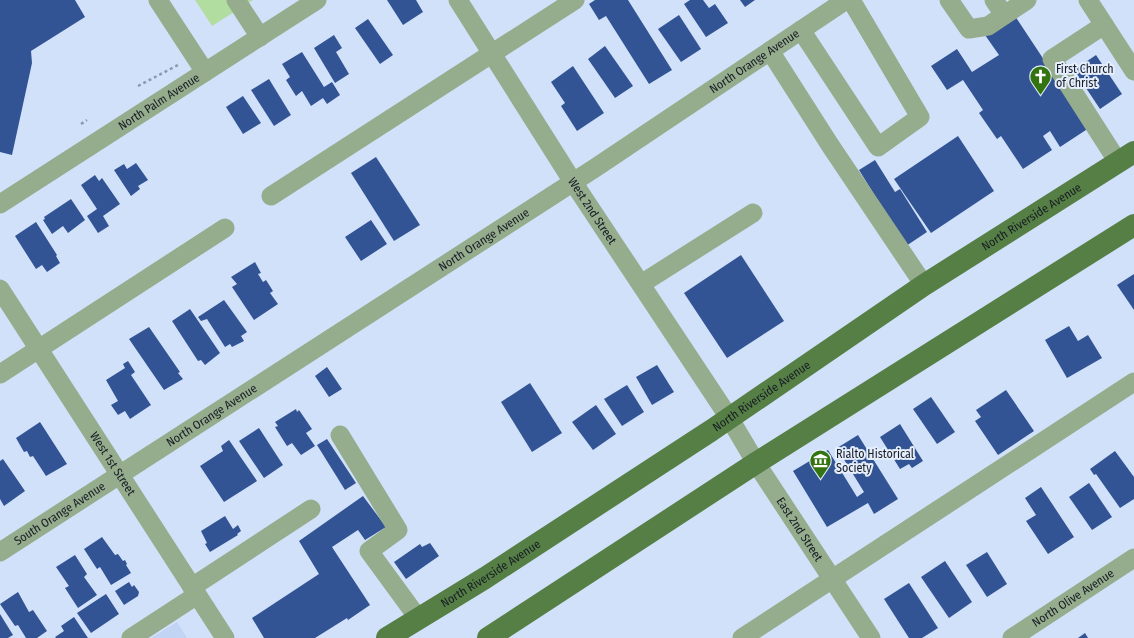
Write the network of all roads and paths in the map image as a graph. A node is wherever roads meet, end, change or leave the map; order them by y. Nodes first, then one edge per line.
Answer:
1 (158, 0) edge
2 (236, 0) edge
3 (318, 0) edge
4 (458, 0) edge
5 (576, 0) edge
6 (846, 0) edge
7 (851, 0) edge
8 (949, 0) edge
9 (1027, 0) edge
10 (1088, 0) edge
11 (999, 8) edge
12 (1104, 25) junction
13 (801, 30) junction
14 (260, 37) junction
15 (770, 50) junction
16 (492, 54) junction
17 (179, 65) dead end
18 (1134, 71) edge
19 (205, 72) junction
20 (138, 86) dead end
21 (87, 120) dead end
22 (81, 124) dead end
23 (1126, 157) edge
24 (573, 182) junction
25 (271, 196) dead end
26 (0, 204) edge
27 (753, 213) dead end
28 (1134, 225) edge
29 (225, 228) dead end
30 (641, 284) junction
31 (924, 286) junction
32 (0, 289) edge
33 (38, 349) junction
34 (0, 374) edge
35 (1134, 382) edge
36 (730, 419) junction
37 (340, 435) dead end
38 (756, 463) junction
39 (119, 475) junction
40 (311, 509) dead end
41 (0, 552) edge
42 (1134, 558) edge
43 (832, 578) junction
44 (194, 591) junction
45 (418, 618) junction
46 (131, 638) edge
47 (225, 638) edge
48 (387, 638) edge
49 (488, 638) edge
50 (742, 638) edge
51 (871, 638) edge
52 (1012, 638) edge

1 - 19 street
2 - 14 street
3 - 14 street, North Palm Avenue
4 - 16 street, West 2nd Street
5 - 16 street
6 - 13 street, North Orange Avenue
7 - 13 street
8 - 11 street
9 - 11 street
10 - 12 street
12 - 18 street
12 - 23 street
13 - 15 street, North Orange Avenue
14 - 19 street, North Palm Avenue
15 - 24 street, North Orange Avenue
15 - 31 street
16 - 24 street, West 2nd Street
16 - 25 street
17 - 20 path
19 - 26 street, North Palm Avenue
21 - 22 path
23 - 31 main road, North Riverside Avenue
24 - 30 street, West 2nd Street
24 - 39 street, North Orange Avenue
27 - 30 street
28 - 38 main road
29 - 33 street
30 - 36 street, West 2nd Street
31 - 36 main road, North Riverside Avenue
32 - 33 street, West 1st Street
33 - 34 street
33 - 39 street, West 1st Street
35 - 43 street
36 - 38 street, East 2nd Street
36 - 45 main road, North Riverside Avenue
37 - 45 street
38 - 43 street, East 2nd Street
38 - 49 main road
39 - 41 street, South Orange Avenue
39 - 44 street, West 1st Street
40 - 44 street
42 - 52 street, North Olive Avenue
43 - 50 street
43 - 51 street, East 2nd Street
44 - 46 street
44 - 47 street, West 1st Street
45 - 48 main road, North Riverside Avenue

